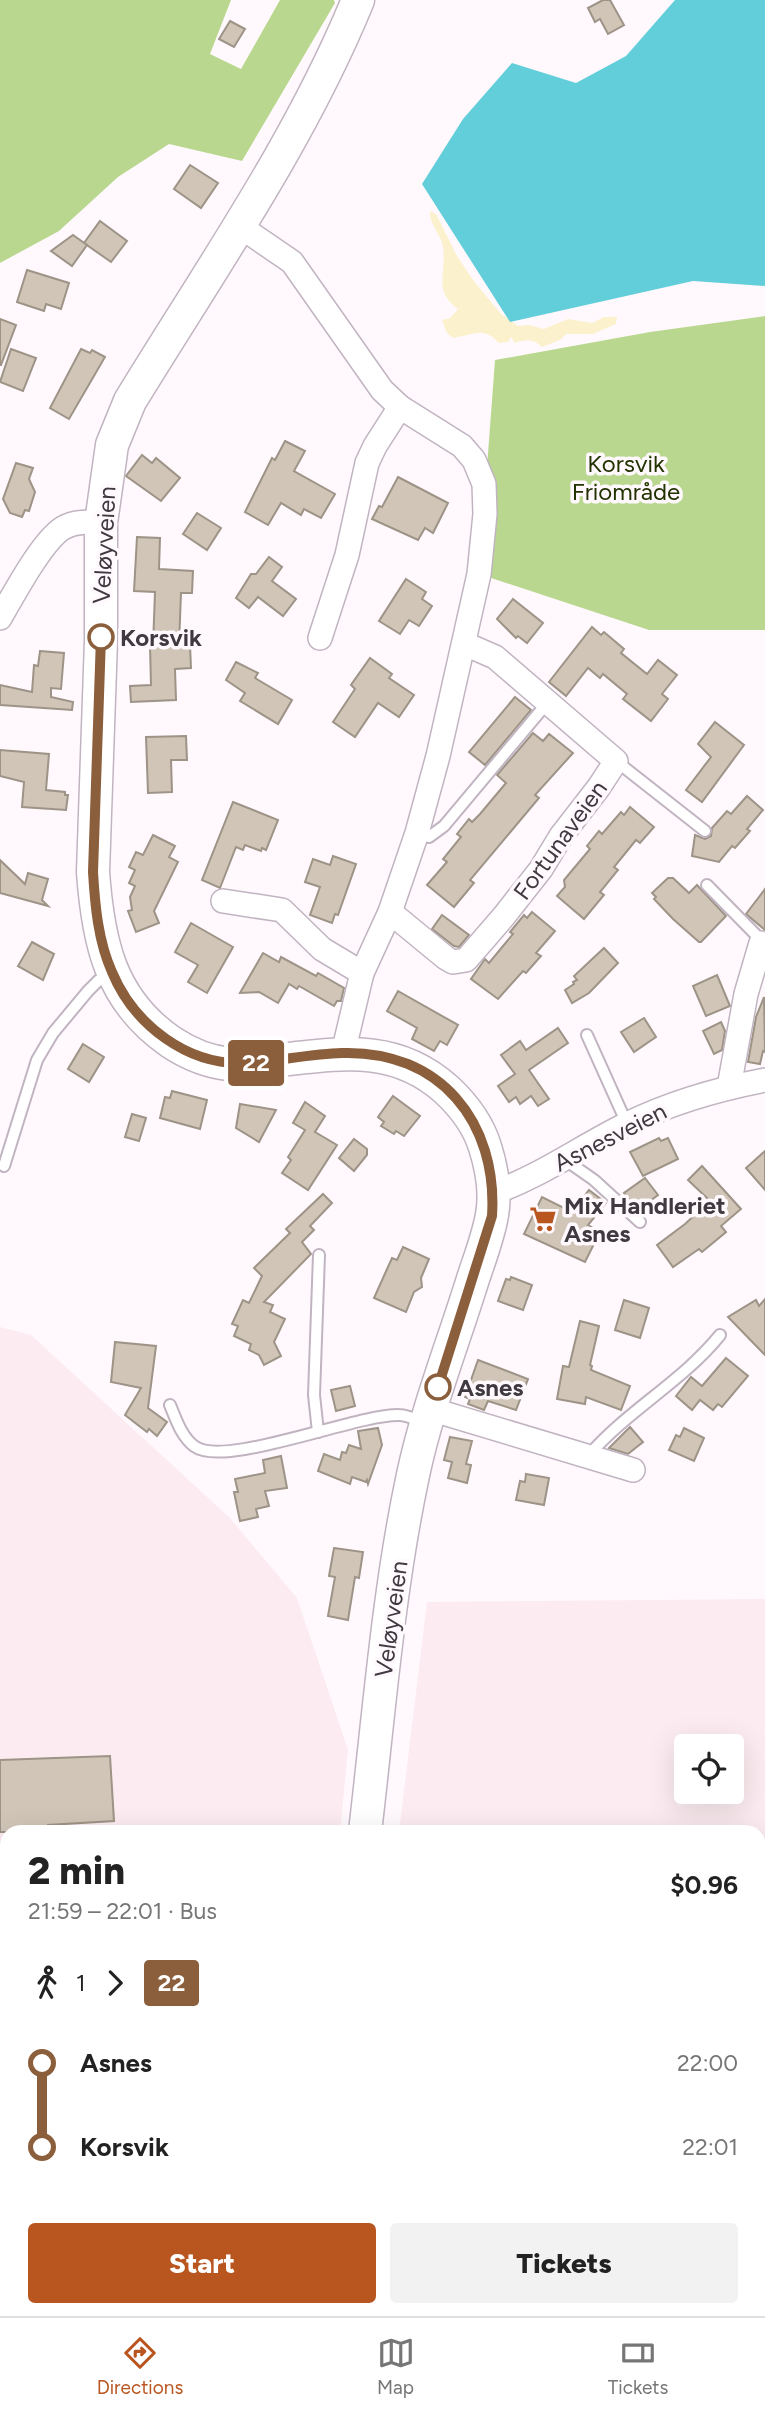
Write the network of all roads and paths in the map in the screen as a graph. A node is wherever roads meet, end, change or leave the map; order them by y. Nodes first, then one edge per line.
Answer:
1 (358, 0) edge
2 (238, 225) junction
3 (400, 407) junction
4 (101, 523) junction
5 (0, 618) edge
6 (320, 638) dead end
7 (465, 644) junction
8 (548, 702) junction
9 (616, 761) junction
10 (705, 831) dead end
11 (417, 833) junction
12 (707, 885) dead end
13 (223, 901) dead end
14 (390, 912) junction
15 (763, 940) edge
16 (362, 973) junction
17 (112, 974) junction
18 (587, 1035) dead end
19 (343, 1053) junction
20 (765, 1080) edge
21 (729, 1087) junction
22 (627, 1124) junction
23 (565, 1159) junction
24 (4, 1166) dead end
25 (493, 1193) junction
26 (640, 1222) dead end
27 (319, 1255) dead end
28 (720, 1335) dead end
29 (170, 1405) dead end
30 (429, 1416) junction
31 (318, 1432) junction
32 (589, 1455) junction
33 (633, 1471) dead end
34 (366, 1825) edge

1 - 2 main road, Veløyveien
2 - 3 street
2 - 4 main road, Veløyveien
3 - 6 street
3 - 7 street
4 - 5 street
4 - 17 main road, Veløyveien
7 - 8 street, Fortunaveien
7 - 11 street
8 - 9 street, Fortunaveien
8 - 11 lane
9 - 10 lane
9 - 14 street, Fortunaveien
11 - 14 street
12 - 15 lane
13 - 16 street
14 - 16 street
15 - 21 street
16 - 19 street
17 - 19 main road, Veløyveien
17 - 24 lane
18 - 22 lane
19 - 25 main road, Veløyveien
20 - 21 street, Asnesveien
21 - 22 street, Asnesveien
22 - 23 street, Asnesveien
23 - 25 street, Asnesveien
23 - 26 lane
25 - 30 main road, Veløyveien
27 - 31 lane
28 - 32 lane
29 - 31 lane
30 - 31 lane
30 - 32 street
30 - 34 main road, Veløyveien
32 - 33 street

